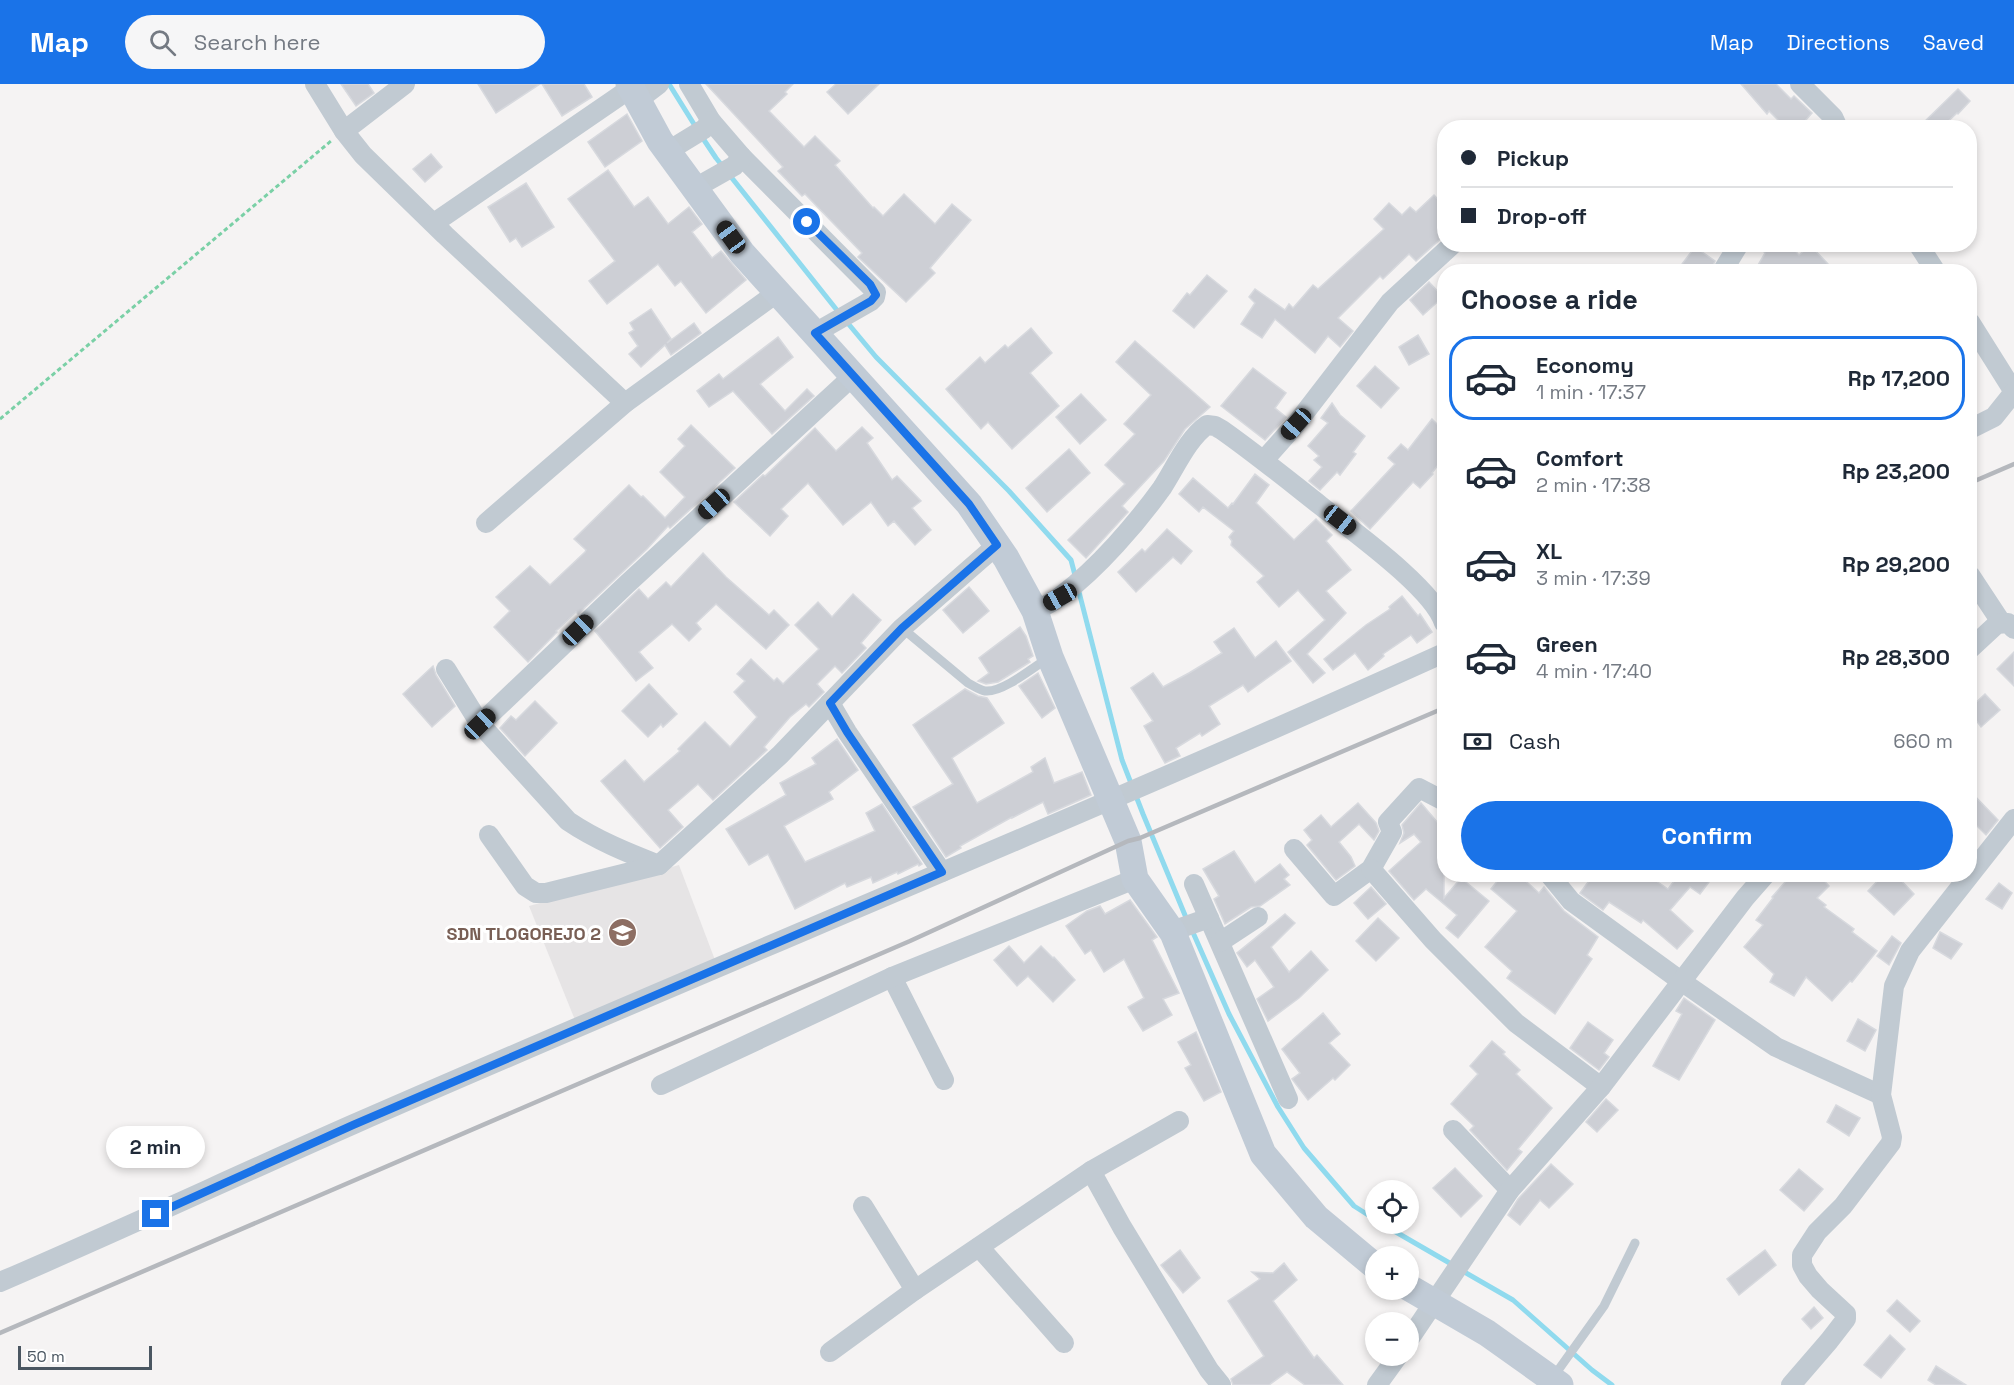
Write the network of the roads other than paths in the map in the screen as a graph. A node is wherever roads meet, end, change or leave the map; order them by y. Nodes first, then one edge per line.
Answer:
1 (315, 84) edge
2 (405, 84) edge
3 (689, 84) edge
4 (1800, 84) edge
5 (641, 89) edge
6 (1834, 120) edge
7 (708, 125) junction
8 (344, 131) junction
9 (674, 147) junction
10 (738, 161) junction
11 (699, 185) junction
12 (434, 223) junction
13 (1444, 252) edge
14 (778, 292) junction
15 (823, 329) junction
16 (1977, 333) edge
17 (853, 376) junction
18 (2014, 392) edge
19 (625, 403) junction
20 (1977, 426) edge
21 (1264, 460) junction
22 (486, 523) dead end
23 (997, 545) junction
24 (1977, 584) edge
25 (1035, 611) junction
26 (1437, 612) edge
27 (2008, 626) edge
28 (902, 628) junction
29 (1977, 643) edge
30 (1437, 656) edge
31 (1050, 657) junction
32 (447, 669) dead end
33 (830, 703) junction
34 (480, 724) junction
35 (1437, 797) edge
36 (1110, 800) junction
37 (2014, 819) edge
38 (489, 835) dead end
39 (1294, 849) dead end
40 (659, 865) junction
41 (1977, 866) edge
42 (1371, 869) junction
43 (942, 872) junction
44 (1135, 879) junction
45 (1556, 882) edge
46 (1759, 882) edge
47 (1964, 882) edge
48 (1194, 884) dead end
49 (1258, 918) dead end
50 (1203, 920) junction
51 (1174, 931) junction
52 (1220, 942) junction
53 (892, 977) junction
54 (1681, 981) junction
55 (944, 1080) dead end
56 (660, 1085) dead end
57 (1601, 1087) junction
58 (1881, 1095) junction
59 (1288, 1099) dead end
60 (1179, 1121) dead end
61 (1454, 1130) dead end
62 (1091, 1171) junction
63 (1510, 1190) junction
64 (863, 1206) dead end
65 (1635, 1243) dead end
66 (979, 1247) junction
67 (1365, 1258) edge
68 (0, 1282) edge
69 (1419, 1289) edge
70 (915, 1290) junction
71 (1441, 1294) junction
72 (1419, 1325) edge
73 (1065, 1343) dead end
74 (830, 1352) dead end
75 (1391, 1366) edge
76 (1549, 1376) edge
77 (1221, 1385) edge
78 (1377, 1385) edge
79 (1791, 1385) edge

1 - 8 street
2 - 8 street
3 - 7 street
4 - 6 street
5 - 9 main road
5 - 12 street
7 - 9 street
7 - 10 street
8 - 12 street
9 - 11 main road
10 - 11 street
10 - 15 street
11 - 14 main road
12 - 19 street
13 - 21 street
14 - 15 main road
14 - 19 street
15 - 17 main road
16 - 18 street
17 - 23 main road
17 - 34 street
18 - 20 street
19 - 22 street
21 - 25 street
21 - 26 street
23 - 25 main road
23 - 28 street
24 - 27 street
25 - 31 main road
27 - 29 street
28 - 31 lane
28 - 33 street
30 - 36 street
31 - 36 main road
32 - 34 street
33 - 40 street
33 - 43 street
34 - 40 street
35 - 42 street
36 - 43 street
36 - 44 main road
37 - 41 street
38 - 40 street
39 - 42 street
42 - 57 street
43 - 68 street
44 - 51 main road
44 - 53 street
45 - 54 street
46 - 54 street
47 - 58 street
48 - 50 street
49 - 52 street
50 - 51 street
50 - 52 street
51 - 67 main road
52 - 59 street
53 - 55 street
53 - 56 street
54 - 57 street
54 - 58 street
57 - 63 street
58 - 79 street
60 - 62 street
61 - 63 street
62 - 66 street
62 - 77 street
63 - 71 street
64 - 70 street
65 - 76 lane
66 - 70 street
66 - 73 street
69 - 71 main road
70 - 74 street
71 - 72 street
71 - 76 main road
75 - 78 street

